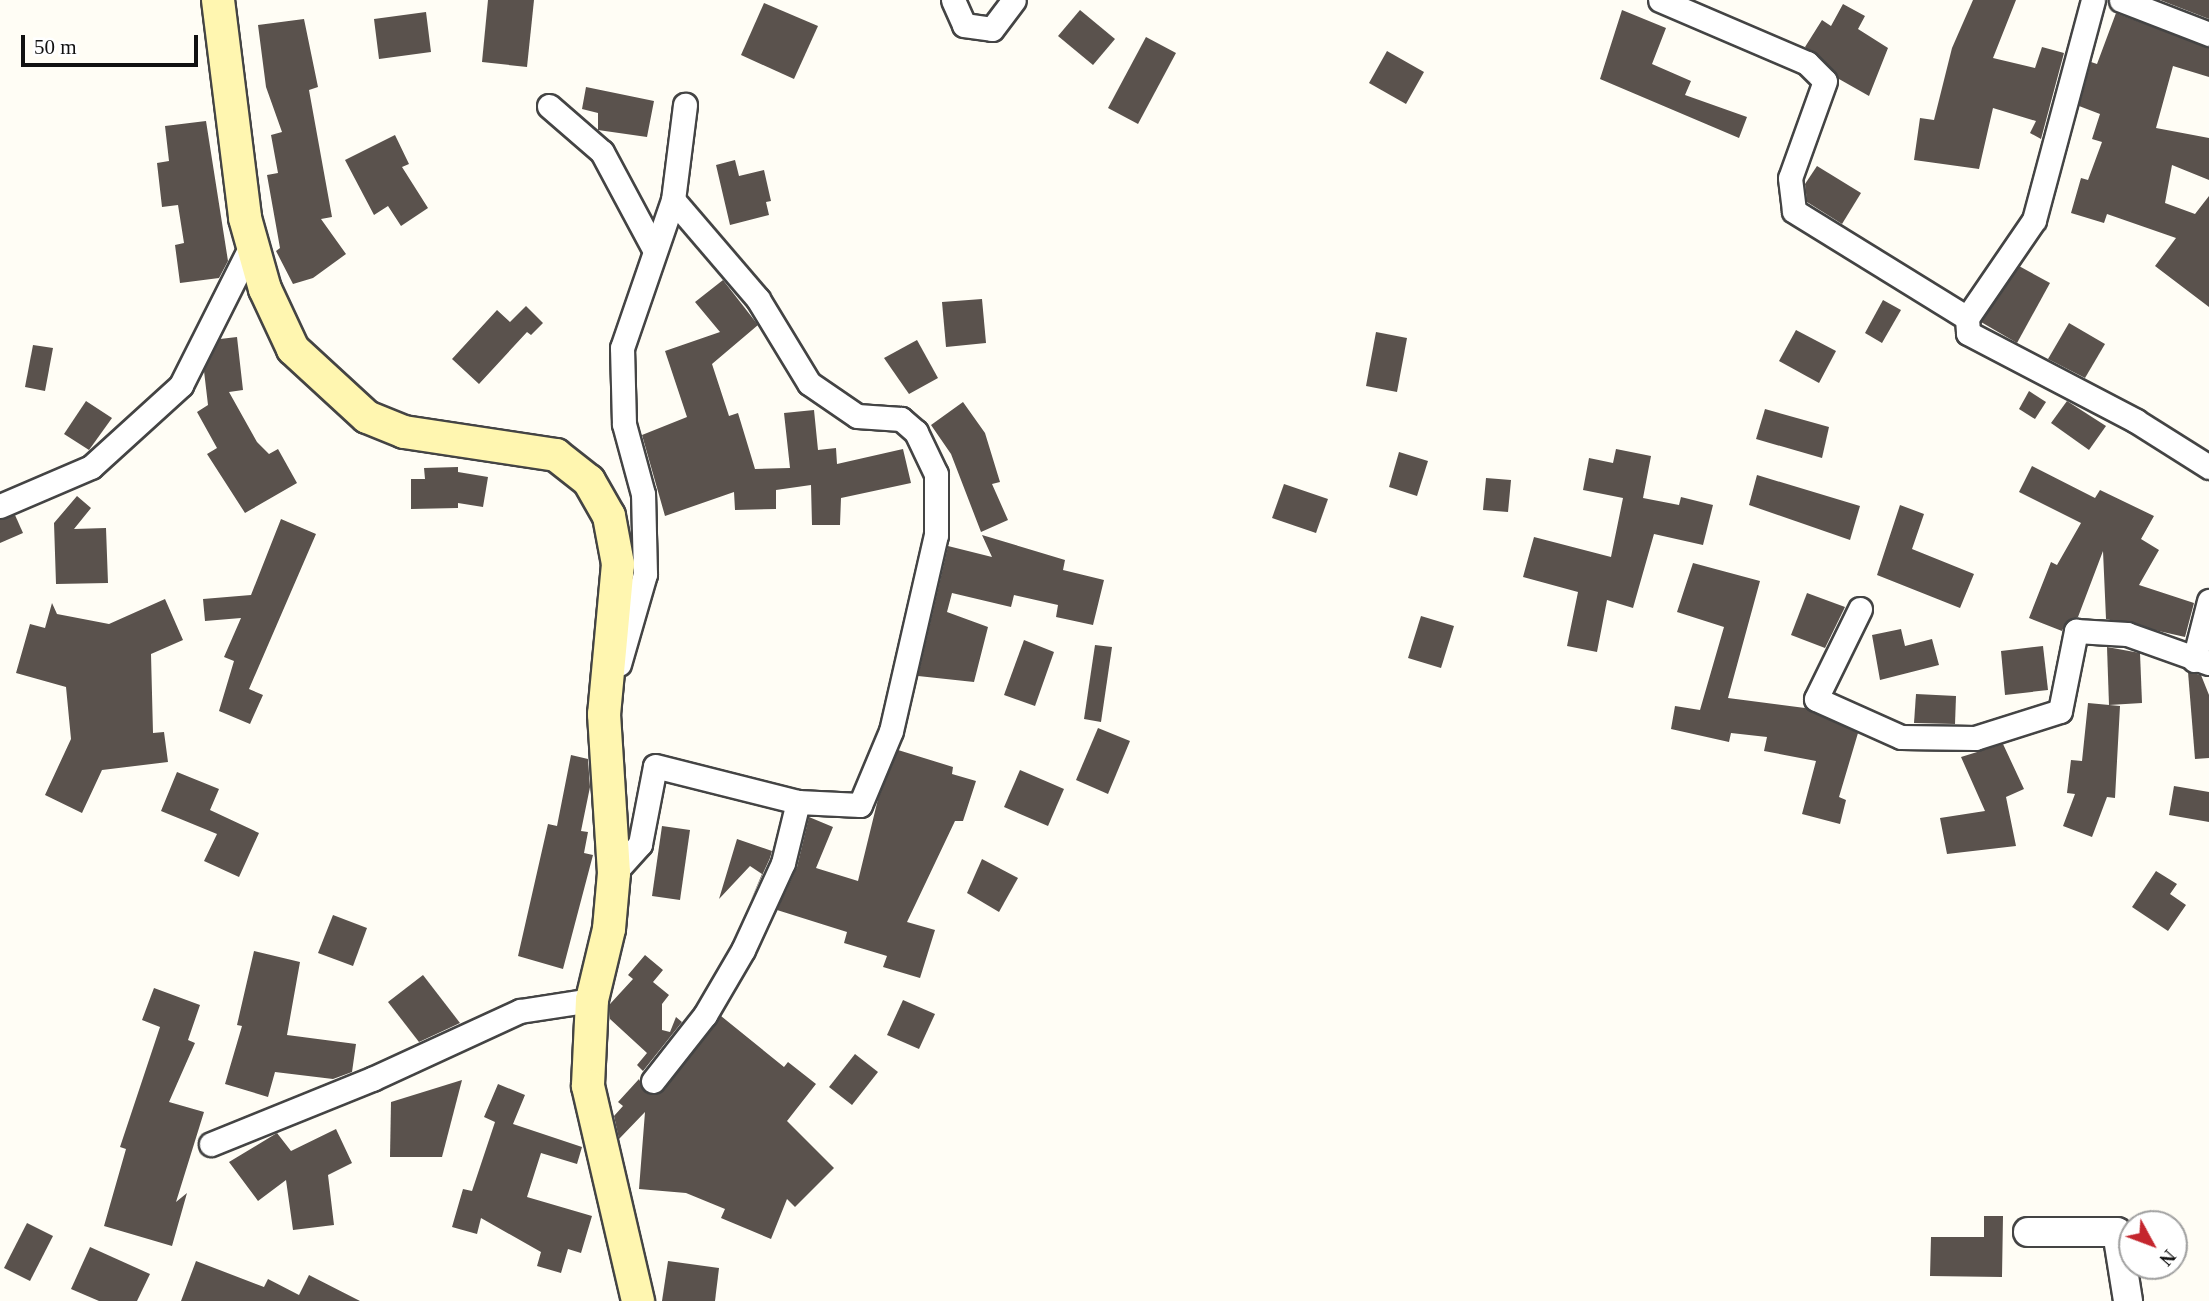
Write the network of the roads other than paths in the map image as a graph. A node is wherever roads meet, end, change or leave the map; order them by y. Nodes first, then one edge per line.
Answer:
1 (218, 0) edge
2 (953, 0) edge
3 (1014, 0) edge
4 (1660, 0) edge
5 (2093, 0) edge
6 (2121, 0) edge
7 (2209, 34) edge
8 (685, 105) dead end
9 (549, 106) dead end
10 (673, 200) junction
11 (253, 242) junction
12 (654, 249) junction
13 (1966, 318) junction
14 (2209, 467) edge
15 (0, 506) edge
16 (2209, 601) edge
17 (1860, 609) dead end
18 (2201, 661) edge
19 (604, 714) junction
20 (798, 802) junction
21 (614, 873) junction
22 (592, 1000) junction
23 (653, 1081) dead end
24 (211, 1144) dead end
25 (2028, 1231) dead end
26 (638, 1301) edge
27 (2128, 1301) edge

1 - 11 main road
2 - 3 street
4 - 13 street
5 - 13 street
6 - 7 street
8 - 10 street
9 - 12 street
10 - 12 street
10 - 20 street
11 - 15 street
11 - 19 main road
12 - 19 street
13 - 14 street
16 - 18 street
17 - 18 street
19 - 21 main road
20 - 21 street
20 - 23 street
21 - 22 main road
22 - 24 street
22 - 26 main road
25 - 27 street

